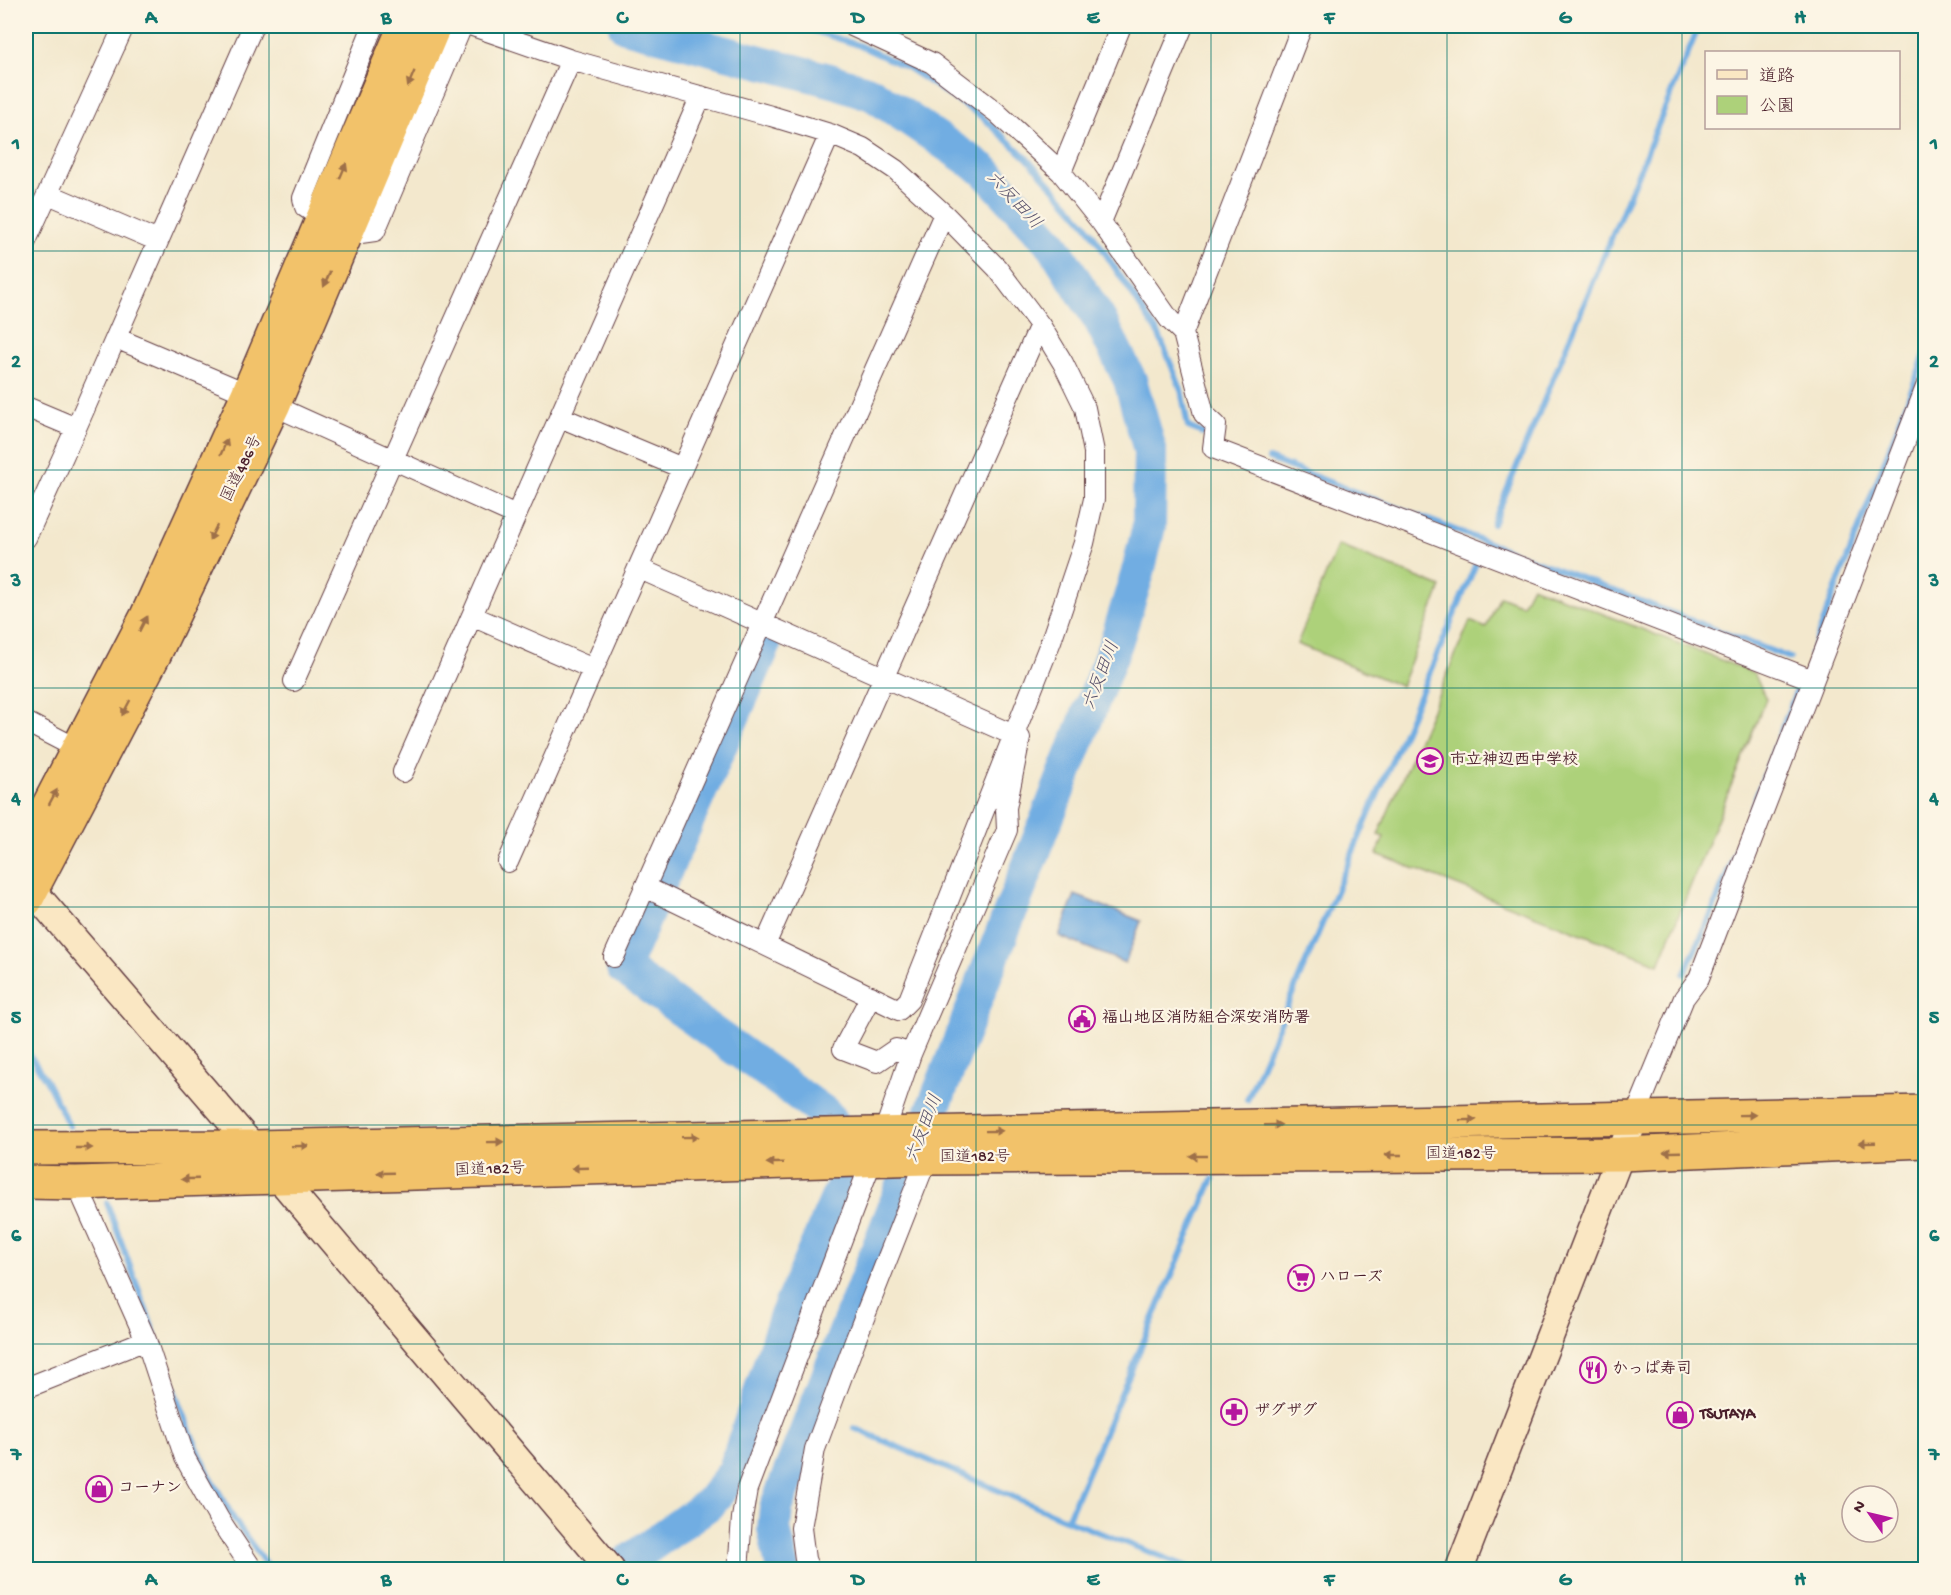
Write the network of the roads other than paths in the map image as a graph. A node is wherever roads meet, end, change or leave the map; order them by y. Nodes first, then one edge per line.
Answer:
1 (124, 26) edge
2 (253, 26) edge
3 (373, 26) edge
4 (405, 26) edge
5 (434, 26) edge
6 (462, 26) edge
7 (473, 26) edge
8 (852, 26) edge
9 (1121, 26) edge
10 (1302, 26) edge
11 (1178, 27) edge
12 (571, 60) junction
13 (701, 96) junction
14 (830, 134) junction
15 (1061, 172) junction
16 (53, 196) dead end
17 (944, 214) junction
18 (1101, 222) junction
19 (334, 227) junction
20 (26, 241) edge
21 (158, 241) junction
22 (1040, 325) junction
23 (1183, 333) junction
24 (116, 338) junction
25 (1926, 387) edge
26 (261, 400) junction
27 (26, 407) edge
28 (560, 417) junction
29 (76, 428) junction
30 (393, 459) junction
31 (682, 468) junction
32 (516, 515) junction
33 (26, 538) edge
34 (638, 568) junction
35 (472, 616) junction
36 (762, 623) junction
37 (593, 669) junction
38 (884, 677) junction
39 (1813, 680) junction
40 (294, 681) dead end
41 (26, 722) edge
42 (1014, 735) junction
43 (78, 749) junction
44 (403, 772) dead end
45 (26, 849) edge
46 (508, 862) dead end
47 (27, 891) edge
48 (652, 891) junction
49 (765, 945) junction
50 (614, 957) dead end
51 (870, 996) junction
52 (911, 1054) junction
53 (1926, 1112) edge
54 (1635, 1117) junction
55 (1926, 1141) edge
56 (254, 1147) junction
57 (878, 1147) junction
58 (26, 1148) edge
59 (827, 1148) junction
60 (928, 1149) junction
61 (1621, 1154) junction
62 (278, 1176) junction
63 (26, 1182) edge
64 (76, 1182) junction
65 (146, 1340) junction
66 (26, 1388) edge
67 (253, 1569) edge
68 (611, 1569) edge
69 (738, 1569) edge
70 (809, 1569) edge
71 (1459, 1569) edge

1 - 20 street
2 - 21 street
3 - 19 street
19 -> 4 highway, 国道486号
5 -> 19 highway, 国道486号
6 - 19 street
7 - 12 street
8 - 15 street
9 - 15 street
10 - 23 street
11 - 18 street
12 - 13 street
12 - 30 street
13 - 14 street
13 - 28 street
14 - 17 street
14 - 31 street
15 - 18 street
16 - 21 street
17 - 22 street
17 - 36 street
18 - 23 street
19 - 26 highway, 国道486号
21 - 24 street
22 - 38 street
22 - 42 street
23 - 39 street
24 - 26 street
24 - 29 street
25 - 39 street
26 - 30 street
43 -> 26 highway, 国道486号
26 -> 47 highway, 国道486号
27 - 29 street
28 - 31 street
28 - 32 street
29 - 33 street
30 - 32 street
30 - 40 street
31 - 34 street
32 - 35 street
34 - 36 street
34 - 37 street
35 - 37 street
35 - 44 street
36 - 38 street
36 - 48 street
37 - 46 street
38 - 42 street
38 - 49 street
39 - 54 street
41 - 43 street
42 - 51 street
42 - 52 street
45 -> 43 highway, 国道486号
47 - 56 street
48 - 49 street
48 - 50 street
49 - 51 street
51 - 52 street
52 - 57 street
54 -> 53 highway, 国道182号
60 -> 54 highway, 国道182号
54 - 61 street
55 -> 61 highway, 国道182号
58 -> 56 highway, 国道182号
56 -> 59 highway, 国道182号
56 - 62 street
57 - 59 highway, 国道182号
57 - 60 highway, 国道182号
57 - 69 street
59 -> 62 highway, 国道182号
61 -> 60 highway, 国道182号
60 - 70 street
61 - 71 street
62 -> 64 highway, 国道182号
62 - 68 street
63 - 64 highway, 国道182号
64 - 65 street
65 - 66 street
65 - 67 street

